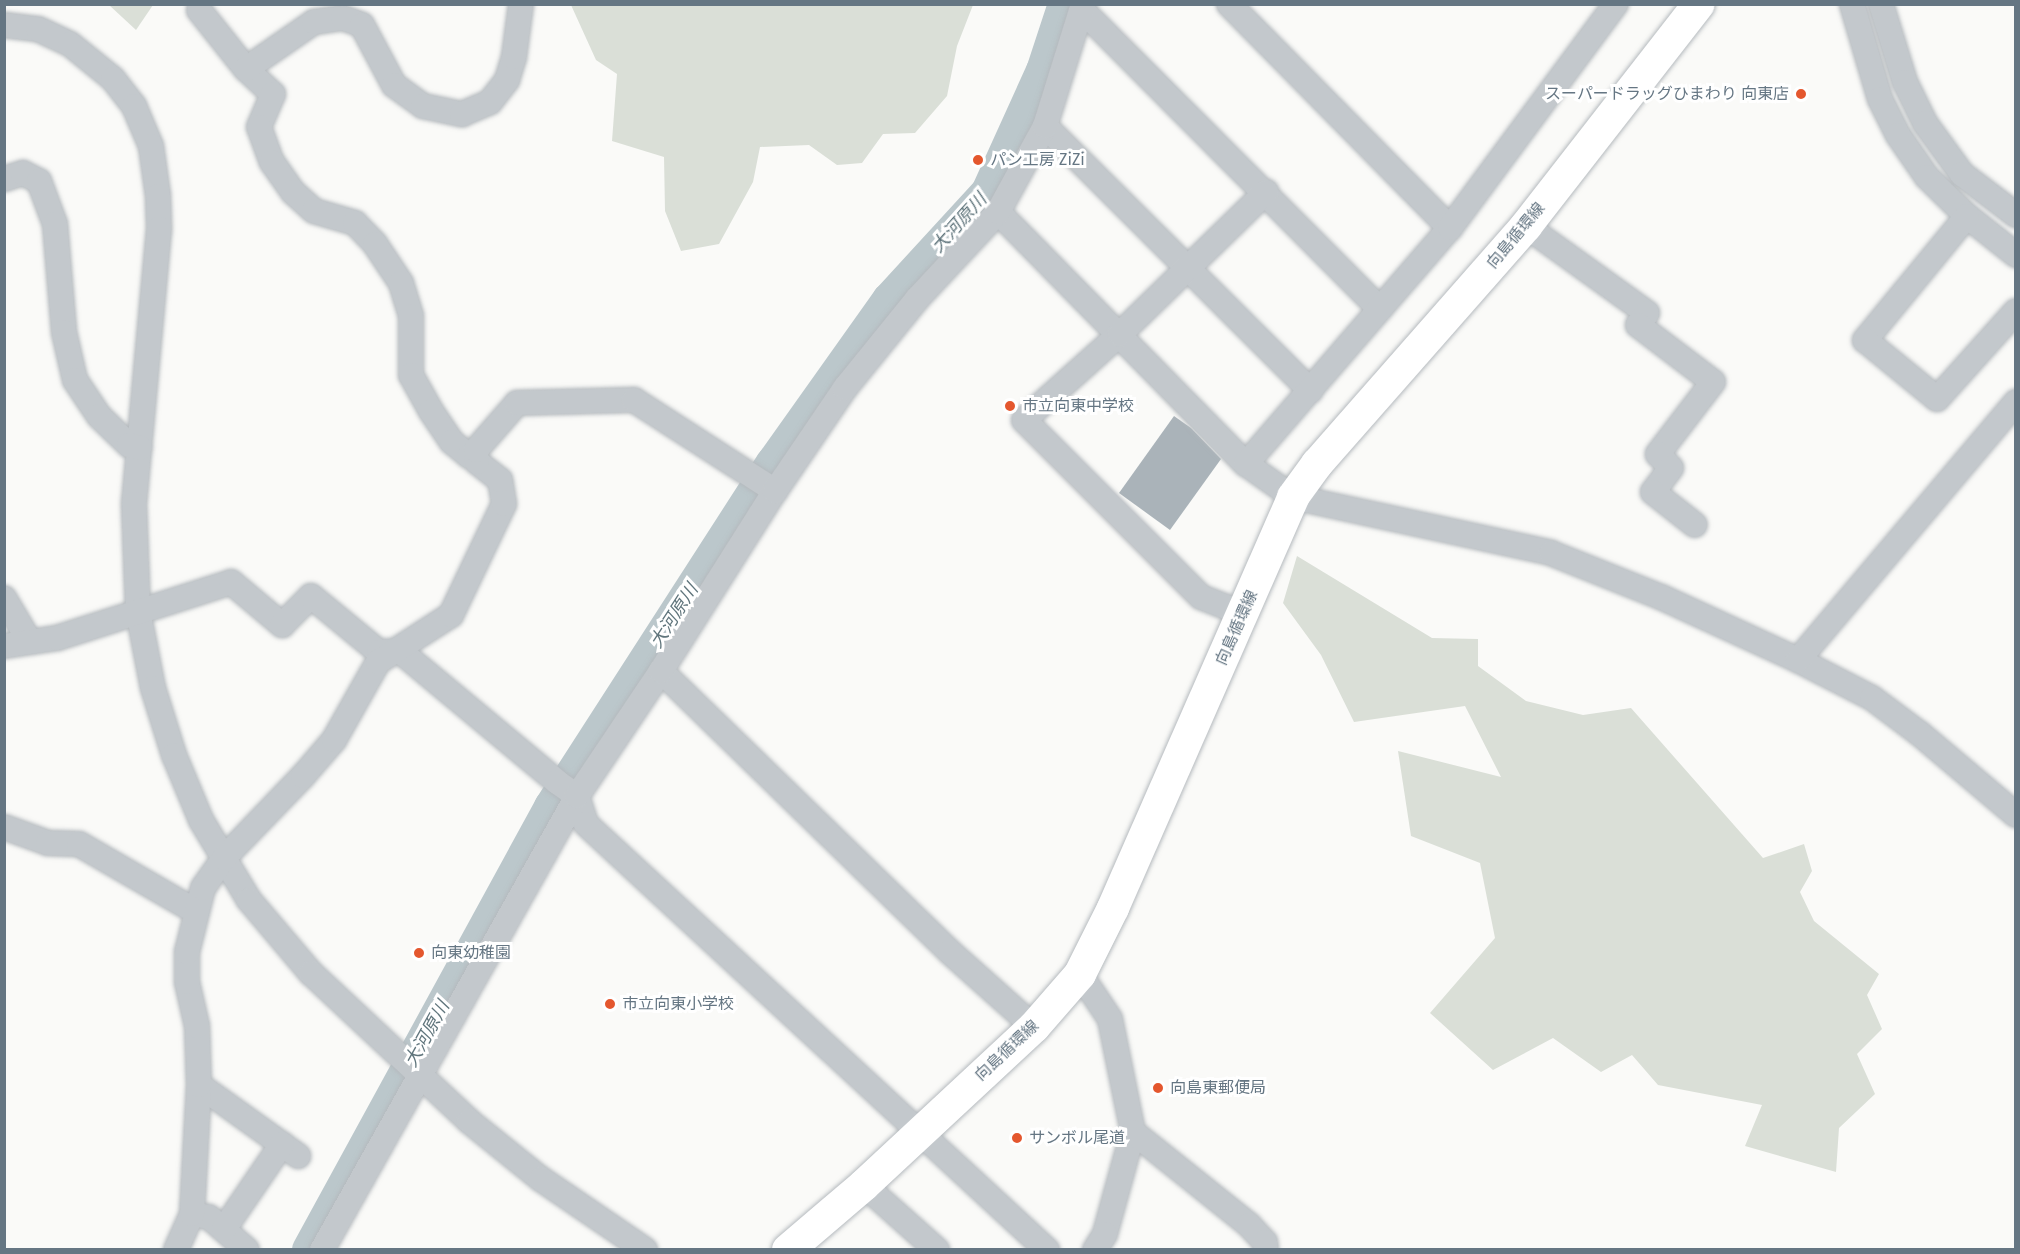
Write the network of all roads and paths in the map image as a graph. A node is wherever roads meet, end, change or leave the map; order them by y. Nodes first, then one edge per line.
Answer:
1 (521, 4) edge
2 (1229, 4) edge
3 (1616, 4) edge
4 (1699, 4) edge
5 (1852, 4) edge
6 (1881, 4) edge
7 (1083, 7) edge
8 (199, 10) dead end
9 (4, 25) edge
10 (246, 69) junction
11 (1044, 126) junction
12 (4, 179) edge
13 (1266, 192) junction
14 (998, 212) junction
15 (2016, 215) edge
16 (1967, 216) junction
17 (1526, 226) junction
18 (1450, 228) junction
19 (2016, 255) edge
20 (1187, 266) junction
21 (1380, 309) junction
22 (2016, 311) edge
23 (1120, 333) junction
24 (1311, 391) junction
25 (2016, 402) edge
26 (140, 448) junction
27 (475, 456) junction
28 (1246, 464) junction
29 (774, 491) junction
30 (1293, 497) junction
31 (1695, 525) dead end
32 (4, 598) edge
33 (138, 611) junction
34 (1244, 614) junction
35 (30, 642) junction
36 (4, 646) edge
37 (400, 651) junction
38 (1798, 660) junction
39 (661, 671) junction
40 (567, 789) junction
41 (2016, 815) edge
42 (4, 827) edge
43 (224, 858) junction
44 (197, 912) junction
45 (1080, 974) junction
46 (1034, 1027) junction
47 (417, 1075) junction
48 (199, 1085) junction
49 (920, 1132) junction
50 (1133, 1132) junction
51 (864, 1185) junction
52 (192, 1214) junction
53 (224, 1229) junction
54 (176, 1250) edge
55 (247, 1250) edge
56 (322, 1250) edge
57 (645, 1250) edge
58 (788, 1250) edge
59 (937, 1250) edge
60 (1047, 1250) edge
61 (1095, 1250) edge
62 (1266, 1250) edge

1 - 10 street
2 - 18 street
3 - 18 street
4 - 17 main road, 向島循環線
5 - 16 street
6 - 15 street
7 - 11 street
7 - 13 street
8 - 10 street
9 - 26 street
10 - 27 street
11 - 14 street
11 - 20 street
12 - 26 street
13 - 20 street
13 - 21 street
14 - 23 street
14 - 29 street
16 - 19 street
16 - 22 street
17 - 30 main road, 向島循環線
17 - 31 street
18 - 21 street
20 - 23 street
20 - 24 street
21 - 24 street
23 - 28 street
23 - 34 street
24 - 28 street
25 - 38 street
26 - 33 street
27 - 29 street
27 - 37 street
28 - 30 street
29 - 39 street
30 - 34 main road, 向島循環線
30 - 38 street
32 - 35 street
33 - 35 street
33 - 37 street
33 - 43 street
34 - 45 main road, 向島循環線
35 - 36 street
37 - 40 street
37 - 43 street
38 - 41 street
39 - 40 street
39 - 46 street
40 - 47 street
40 - 49 street
42 - 44 street
43 - 44 street
43 - 47 street
44 - 48 street
45 - 46 main road, 向島循環線
45 - 50 street
46 - 49 main road, 向島循環線
47 - 56 street
47 - 57 street
48 - 52 street
48 - 53 street
49 - 51 main road, 向島循環線
49 - 60 street
50 - 61 street
50 - 62 street
51 - 58 main road, 向島循環線
51 - 59 street
52 - 53 street
52 - 54 street
53 - 55 street

